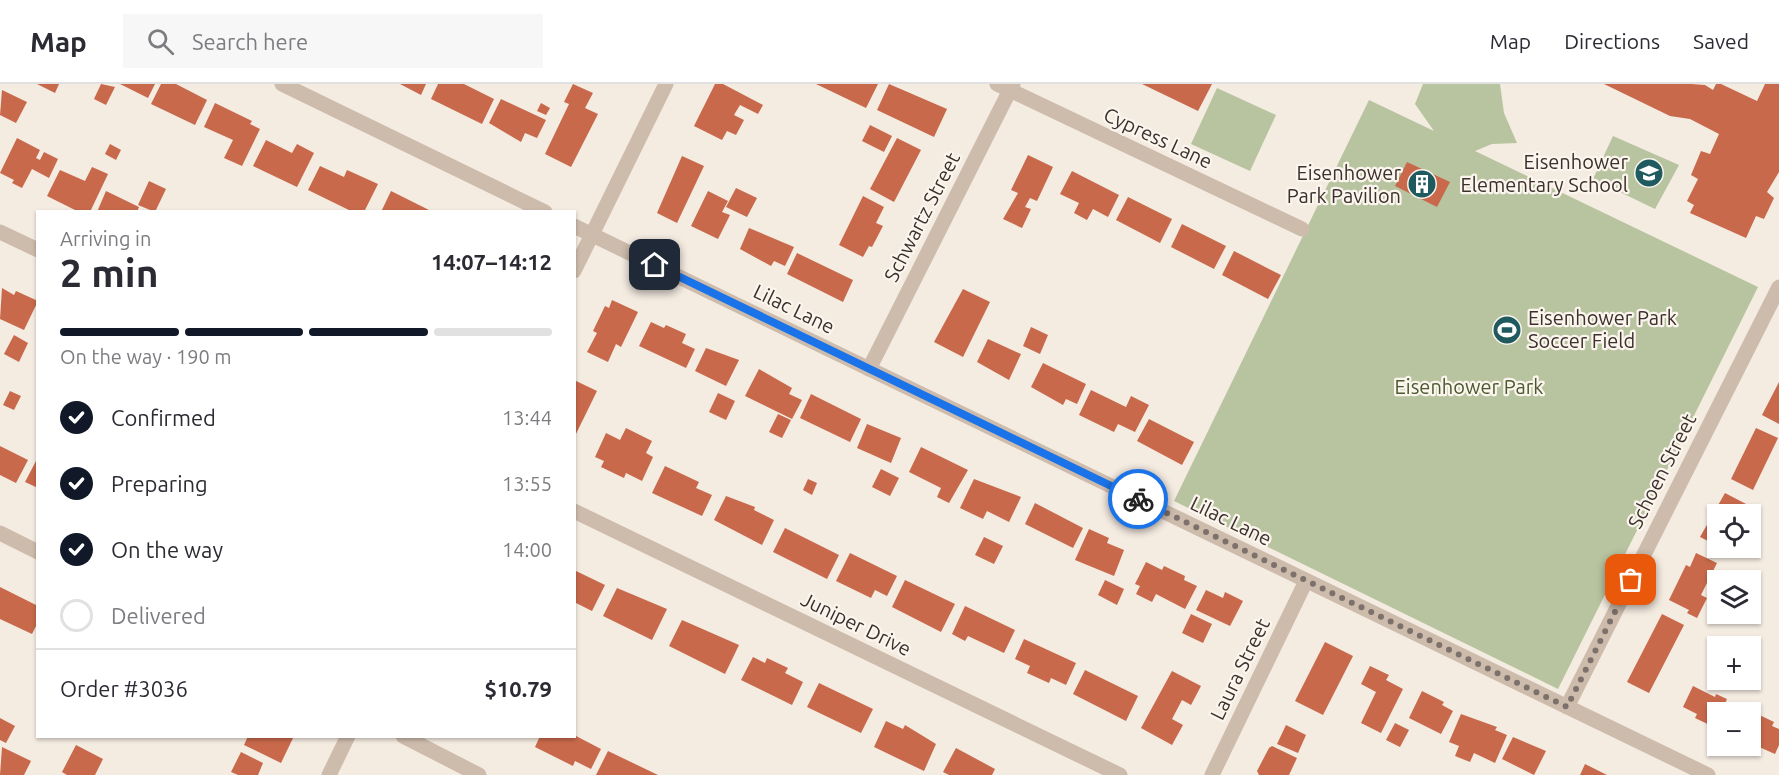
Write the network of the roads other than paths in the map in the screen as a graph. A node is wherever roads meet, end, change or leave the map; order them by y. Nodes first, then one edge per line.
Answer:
1 (282, 84) edge
2 (666, 84) edge
3 (1007, 86) edge
4 (541, 210) edge
5 (576, 227) edge
6 (1302, 230) dead end
7 (0, 232) edge
8 (592, 234) junction
9 (36, 249) edge
10 (576, 267) edge
11 (1779, 287) edge
12 (869, 369) junction
13 (576, 512) edge
14 (0, 533) edge
15 (36, 551) edge
16 (1306, 580) junction
17 (1567, 707) junction
18 (347, 738) edge
19 (407, 738) edge
20 (329, 775) edge
21 (479, 775) edge
22 (1120, 775) edge
23 (1212, 775) edge
24 (1708, 775) edge

1 - 4 street
2 - 8 street
3 - 6 street, Cypress Lane
3 - 12 street, Schwartz Street
5 - 8 street, Lilac Lane
7 - 9 street
8 - 10 street
8 - 12 street, Lilac Lane
11 - 17 street, Schoen Street
12 - 16 street, Lilac Lane
13 - 22 street, Juniper Drive
14 - 15 street
16 - 17 street, Lilac Lane
16 - 23 street, Laura Street
17 - 24 street, Lilac Lane
18 - 20 street
19 - 21 street

